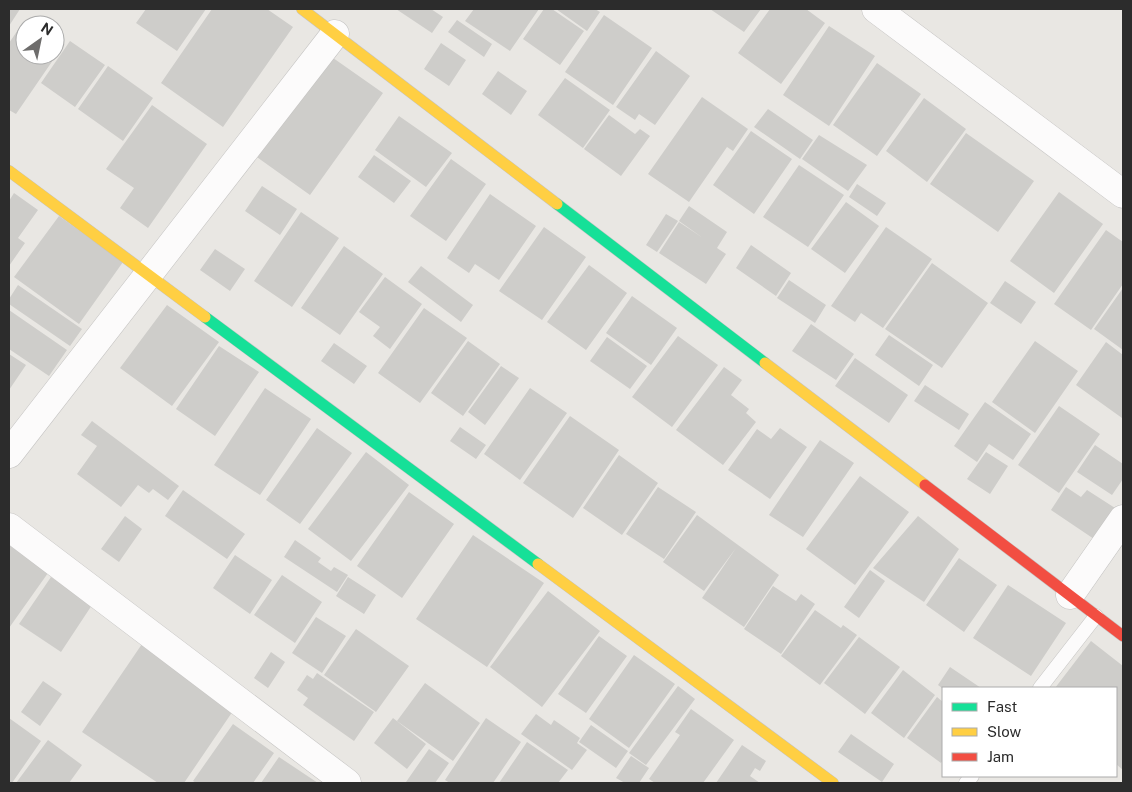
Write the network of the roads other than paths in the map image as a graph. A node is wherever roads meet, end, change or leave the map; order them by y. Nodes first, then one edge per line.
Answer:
1 (302, 9) edge
2 (876, 9) edge
3 (335, 34) junction
4 (9, 171) edge
5 (1123, 194) edge
6 (147, 274) junction
7 (9, 454) edge
8 (1123, 519) edge
9 (9, 527) edge
10 (1070, 595) junction
11 (1096, 616) junction
12 (1123, 636) edge
13 (1041, 687) edge
14 (347, 783) edge
15 (833, 783) edge

1 - 3 street
2 - 5 street
3 - 6 street
3 - 10 street
4 - 6 street
6 - 7 street
6 - 15 street
8 - 10 street
9 - 14 street
10 - 11 street
11 - 12 street
11 - 13 lane

